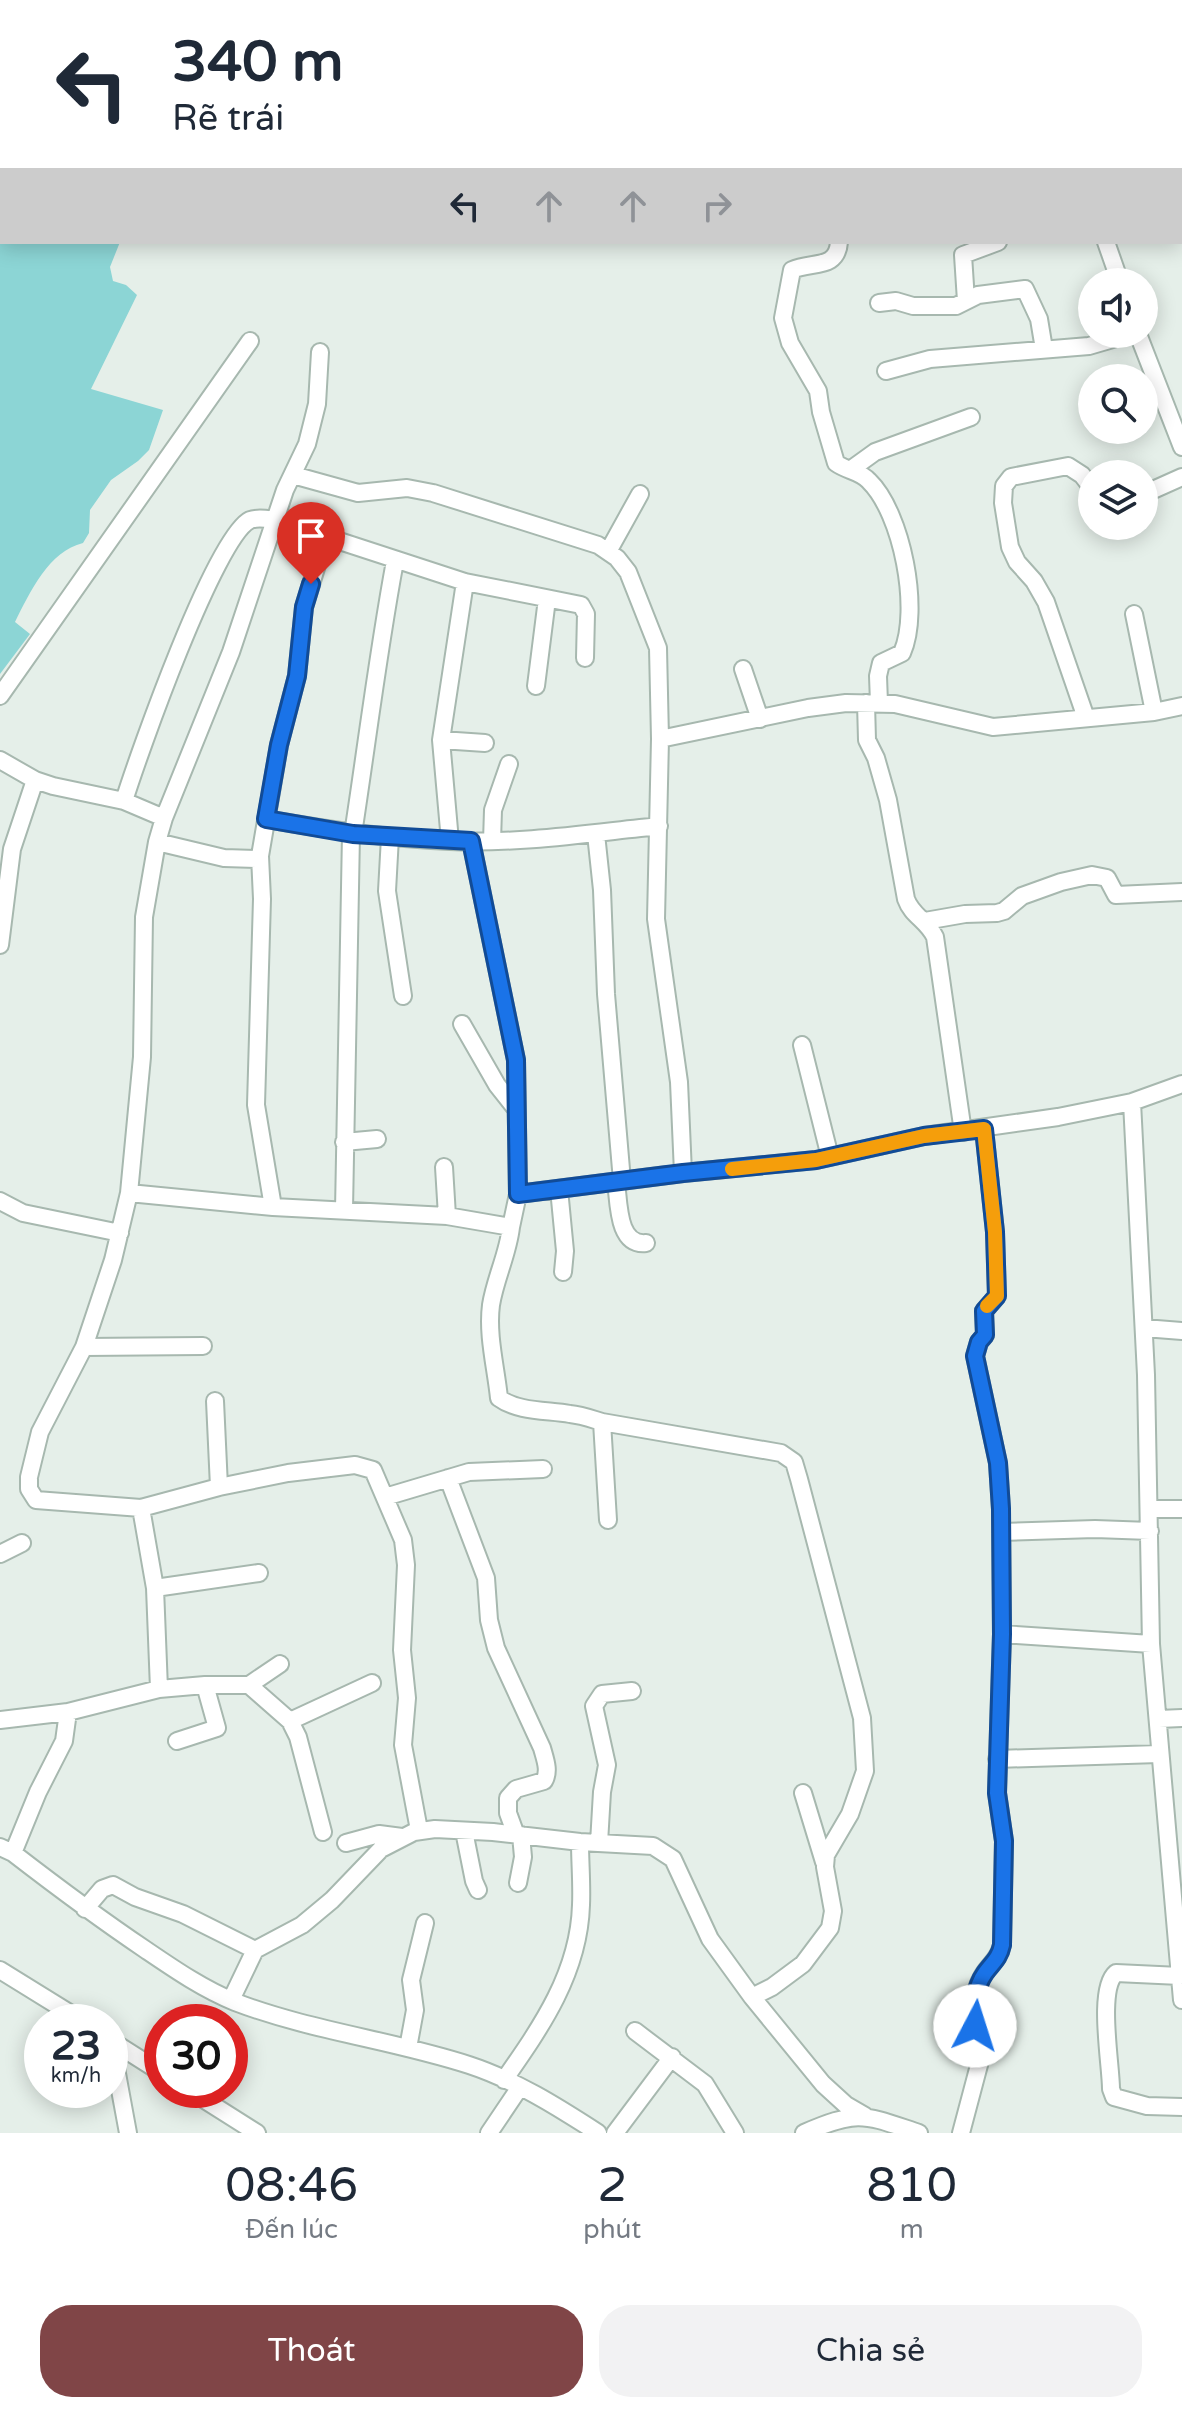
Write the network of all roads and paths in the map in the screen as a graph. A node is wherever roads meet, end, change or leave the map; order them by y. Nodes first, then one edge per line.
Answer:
1 (839, 244) edge
2 (993, 244) edge
3 (1107, 244) edge
4 (1115, 268) edge
5 (966, 301) junction
6 (879, 303) dead end
7 (250, 341) dead end
8 (1078, 347) edge
9 (1144, 348) edge
10 (1044, 349) junction
11 (320, 352) dead end
12 (886, 371) dead end
13 (971, 417) dead end
14 (1180, 439) edge
15 (850, 470) junction
16 (1078, 472) edge
17 (293, 475) junction
18 (1182, 477) edge
19 (1158, 488) edge
20 (640, 494) dead end
21 (275, 520) junction
22 (325, 539) junction
23 (609, 550) junction
24 (395, 561) junction
25 (465, 582) junction
26 (547, 599) junction
27 (1134, 614) dead end
28 (585, 658) dead end
29 (743, 669) dead end
30 (536, 686) dead end
31 (0, 696) edge
32 (872, 703) junction
33 (1182, 706) edge
34 (1154, 712) junction
35 (1086, 718) junction
36 (760, 719) junction
37 (660, 739) junction
38 (441, 740) junction
39 (485, 743) dead end
40 (0, 760) edge
41 (509, 764) dead end
42 (35, 780) junction
43 (124, 801) junction
44 (164, 818) junction
45 (266, 819) junction
46 (659, 826) junction
47 (352, 834) junction
48 (596, 834) junction
49 (390, 837) junction
50 (450, 841) junction
51 (471, 841) junction
52 (492, 841) junction
53 (157, 842) junction
54 (260, 859) junction
55 (1182, 892) edge
56 (925, 921) junction
57 (0, 945) edge
58 (403, 996) dead end
59 (462, 1024) dead end
60 (802, 1045) dead end
61 (1182, 1084) edge
62 (1132, 1102) junction
63 (516, 1109) junction
64 (984, 1129) junction
65 (963, 1132) junction
66 (377, 1139) dead end
67 (344, 1142) junction
68 (830, 1157) junction
69 (444, 1167) dead end
70 (683, 1173) junction
71 (619, 1182) junction
72 (559, 1189) junction
73 (129, 1193) junction
74 (518, 1194) junction
75 (0, 1201) edge
76 (273, 1207) junction
77 (344, 1210) junction
78 (447, 1216) junction
79 (511, 1227) junction
80 (120, 1233) junction
81 (646, 1243) dead end
82 (563, 1272) dead end
83 (1144, 1328) junction
84 (1182, 1331) edge
85 (203, 1346) dead end
86 (84, 1347) junction
87 (215, 1401) dead end
88 (602, 1422) junction
89 (543, 1469) dead end
90 (448, 1478) junction
91 (219, 1487) junction
92 (385, 1497) junction
93 (141, 1508) junction
94 (1150, 1509) junction
95 (1182, 1509) edge
96 (608, 1520) dead end
97 (1150, 1531) junction
98 (1001, 1532) junction
99 (22, 1543) dead end
100 (0, 1554) edge
101 (259, 1573) dead end
102 (155, 1588) junction
103 (1002, 1634) junction
104 (1151, 1644) junction
105 (280, 1664) dead end
106 (372, 1683) dead end
107 (205, 1685) junction
108 (249, 1685) junction
109 (159, 1689) junction
110 (632, 1691) dead end
111 (319, 1701) dead end
112 (68, 1712) junction
113 (1, 1716) edge
114 (1182, 1718) edge
115 (288, 1719) junction
116 (1159, 1719) junction
117 (177, 1741) dead end
118 (1159, 1754) junction
119 (997, 1759) junction
120 (803, 1793) dead end
121 (419, 1830) junction
122 (464, 1831) junction
123 (323, 1832) dead end
124 (519, 1835) junction
125 (402, 1837) junction
126 (580, 1842) junction
127 (346, 1843) dead end
128 (599, 1843) junction
129 (7, 1850) edge
130 (824, 1862) junction
131 (518, 1883) dead end
132 (478, 1890) dead end
133 (85, 1909) junction
134 (425, 1923) dead end
135 (255, 1950) junction
136 (0, 1970) edge
137 (1180, 1976) junction
138 (752, 1997) junction
139 (231, 2000) junction
140 (1182, 2000) edge
141 (55, 2004) edge
142 (635, 2031) dead end
143 (408, 2048) junction
144 (672, 2057) junction
145 (504, 2080) junction
146 (520, 2087) junction
147 (1182, 2107) edge
148 (123, 2108) edge
149 (217, 2108) edge
150 (865, 2116) junction
151 (254, 2132) edge
152 (128, 2133) edge
153 (489, 2133) edge
154 (598, 2133) edge
155 (615, 2133) edge
156 (735, 2133) edge
157 (804, 2133) edge
158 (919, 2133) edge
159 (961, 2133) edge

1 - 15 street
2 - 5 street
3 - 4 street
5 - 6 street
5 - 10 street
7 - 31 street
8 - 10 street
9 - 14 street
10 - 12 street
11 - 17 street
13 - 15 street
15 - 32 street
16 - 35 street
17 - 21 street
17 - 23 street
18 - 19 street
20 - 23 street
21 - 22 street
21 - 43 street
21 - 44 street
22 - 24 street
22 - 45 street
23 - 37 street
24 - 25 street
24 - 47 street
25 - 26 street
25 - 38 street
26 - 28 street
26 - 30 street
27 - 34 street
29 - 36 street
32 - 35 street
32 - 36 street
32 - 56 street
33 - 34 street
34 - 35 street
36 - 37 street
37 - 46 street
38 - 39 street
38 - 50 street
40 - 42 street
41 - 52 street
42 - 43 street
42 - 57 street
43 - 44 street
44 - 53 street
45 - 47 street
45 - 54 street
46 - 48 street
46 - 70 street
47 - 49 street
47 - 67 street
48 - 52 street
48 - 71 street
49 - 50 street
49 - 58 street
50 - 51 street
51 - 52 street
51 - 63 street
53 - 54 street
53 - 73 street
54 - 76 street
55 - 56 street
56 - 65 street
59 - 63 street
60 - 68 street
61 - 62 street
62 - 64 street
62 - 83 street
63 - 74 street
64 - 65 street
64 - 98 street
65 - 68 street
66 - 67 street
67 - 77 street
68 - 70 street
69 - 78 street
70 - 71 street
71 - 72 street
71 - 81 street
72 - 74 street
72 - 82 street
73 - 76 street
73 - 80 street
74 - 79 street
75 - 80 street
76 - 77 street
77 - 78 street
78 - 79 street
79 - 88 street
80 - 86 street
83 - 84 street
83 - 94 street
85 - 86 street
86 - 93 street
87 - 91 street
88 - 96 street
88 - 130 street
89 - 90 street
90 - 92 street
90 - 124 street
91 - 92 street
91 - 93 street
92 - 121 street
93 - 102 street
94 - 95 street
94 - 97 street
97 - 98 street
97 - 104 street
98 - 103 street
99 - 100 street
101 - 102 street
102 - 109 street
103 - 104 street
103 - 119 street
104 - 116 street
105 - 108 street
106 - 115 street
107 - 108 street
107 - 109 street
107 - 117 street
108 - 115 street
109 - 112 street
110 - 128 street
111 - 115 street
112 - 113 street
112 - 129 street
114 - 116 street
115 - 123 street
116 - 118 street
118 - 119 street
118 - 137 street
119 - 159 street
120 - 130 street
121 - 122 street
121 - 125 street
122 - 124 street
122 - 132 street
124 - 126 street
124 - 131 street
125 - 127 street
125 - 135 street
126 - 128 street
126 - 145 street
128 - 138 street
129 - 133 street
130 - 138 street
133 - 135 street
133 - 139 street
134 - 143 street
135 - 139 street
136 - 141 street
137 - 140 street
137 - 147 street
138 - 150 street
139 - 143 street
142 - 144 street
143 - 145 street
144 - 155 street
144 - 156 street
145 - 146 street
146 - 153 street
146 - 154 street
148 - 152 street
149 - 151 street
150 - 157 street
150 - 158 street

